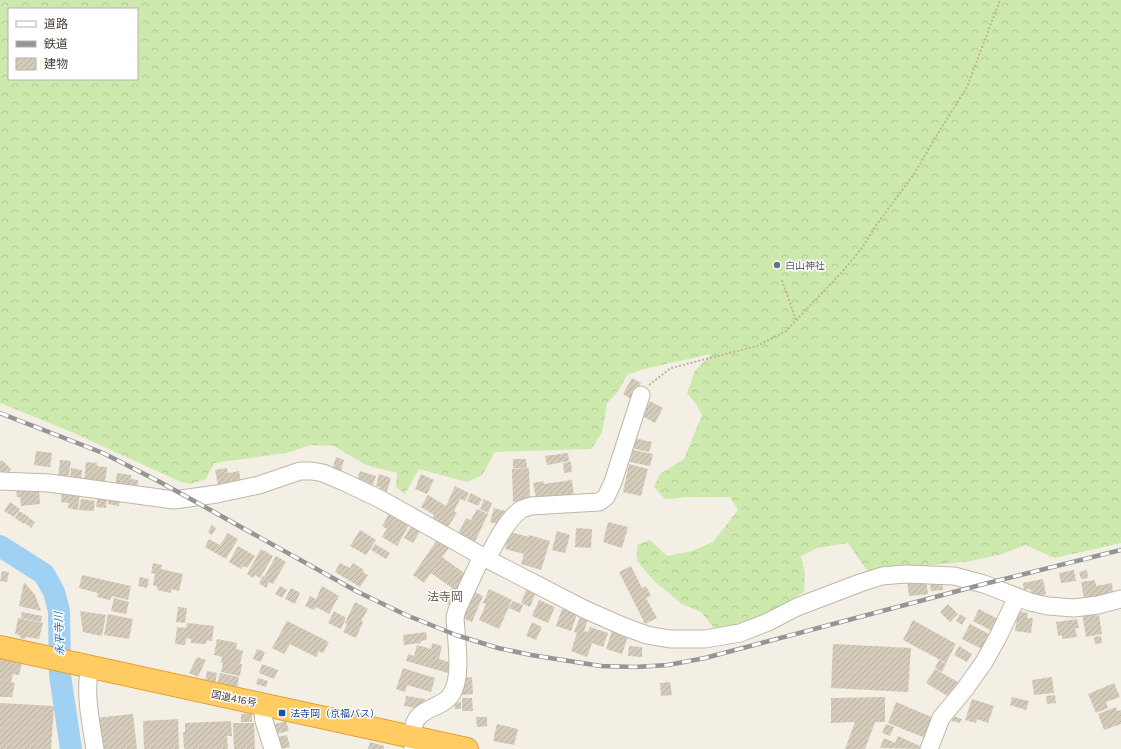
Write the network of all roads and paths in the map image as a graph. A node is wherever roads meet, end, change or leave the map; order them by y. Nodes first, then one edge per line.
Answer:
1 (1000, 0) edge
2 (782, 280) dead end
3 (796, 320) junction
4 (641, 395) joint
5 (0, 481) edge
6 (484, 558) junction
7 (1017, 597) junction
8 (1121, 599) edge
9 (0, 647) edge
10 (84, 665) junction
11 (262, 704) junction
12 (413, 743) edge
13 (95, 749) edge
14 (273, 749) edge
15 (467, 749) edge
16 (929, 749) edge

1 - 3 path
2 - 3 path
3 - 4 path
4 - 6 street
5 - 6 street
6 - 7 street
6 - 12 street
7 - 8 street
7 - 16 street
9 - 10 highway, 国道416号
10 - 11 highway, 国道416号
10 - 13 street
11 - 12 highway, 国道416号
11 - 14 street
12 - 15 highway, 国道416号

